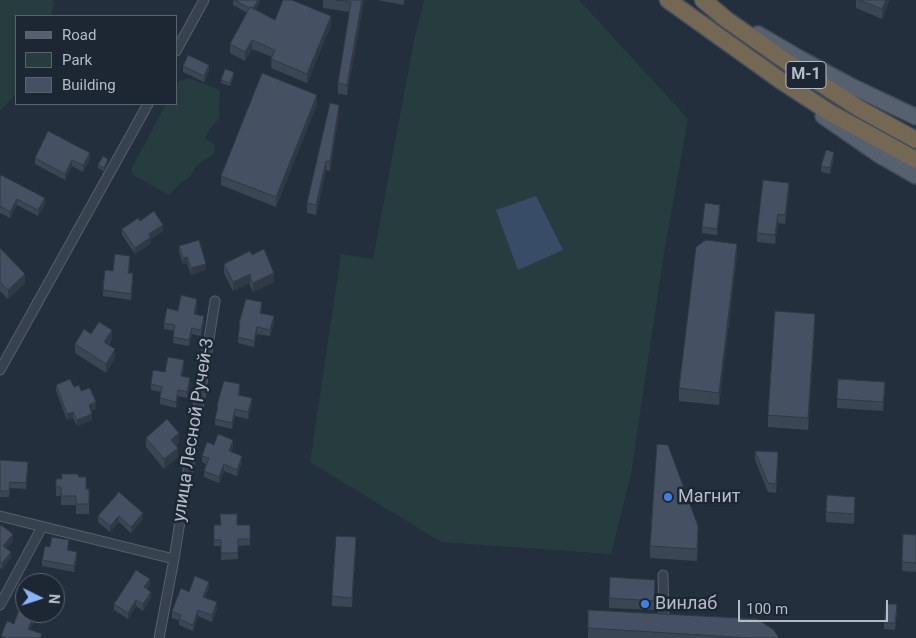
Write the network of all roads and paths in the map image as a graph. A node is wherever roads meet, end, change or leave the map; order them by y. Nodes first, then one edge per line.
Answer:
1 (204, 0) edge
2 (668, 0) edge
3 (703, 0) edge
4 (178, 47) edge
5 (780, 80) junction
6 (147, 105) edge
7 (916, 117) edge
8 (916, 140) edge
9 (916, 160) edge
10 (916, 176) edge
11 (215, 301) dead end
12 (0, 370) edge
13 (0, 516) edge
14 (42, 527) junction
15 (174, 559) junction
16 (663, 575) dead end
17 (0, 605) edge
18 (664, 632) edge
19 (159, 638) edge

1 - 4 street
2 - 5 highway, М-1
3 - 7 main road
3 - 8 highway, М-1
5 - 9 highway, М-1
5 - 10 main road
6 - 12 street
11 - 15 street, улица Лесной Ручей-3
13 - 14 street
14 - 15 street
14 - 17 street
15 - 19 street, улица Лесной Ручей-3
16 - 18 street

